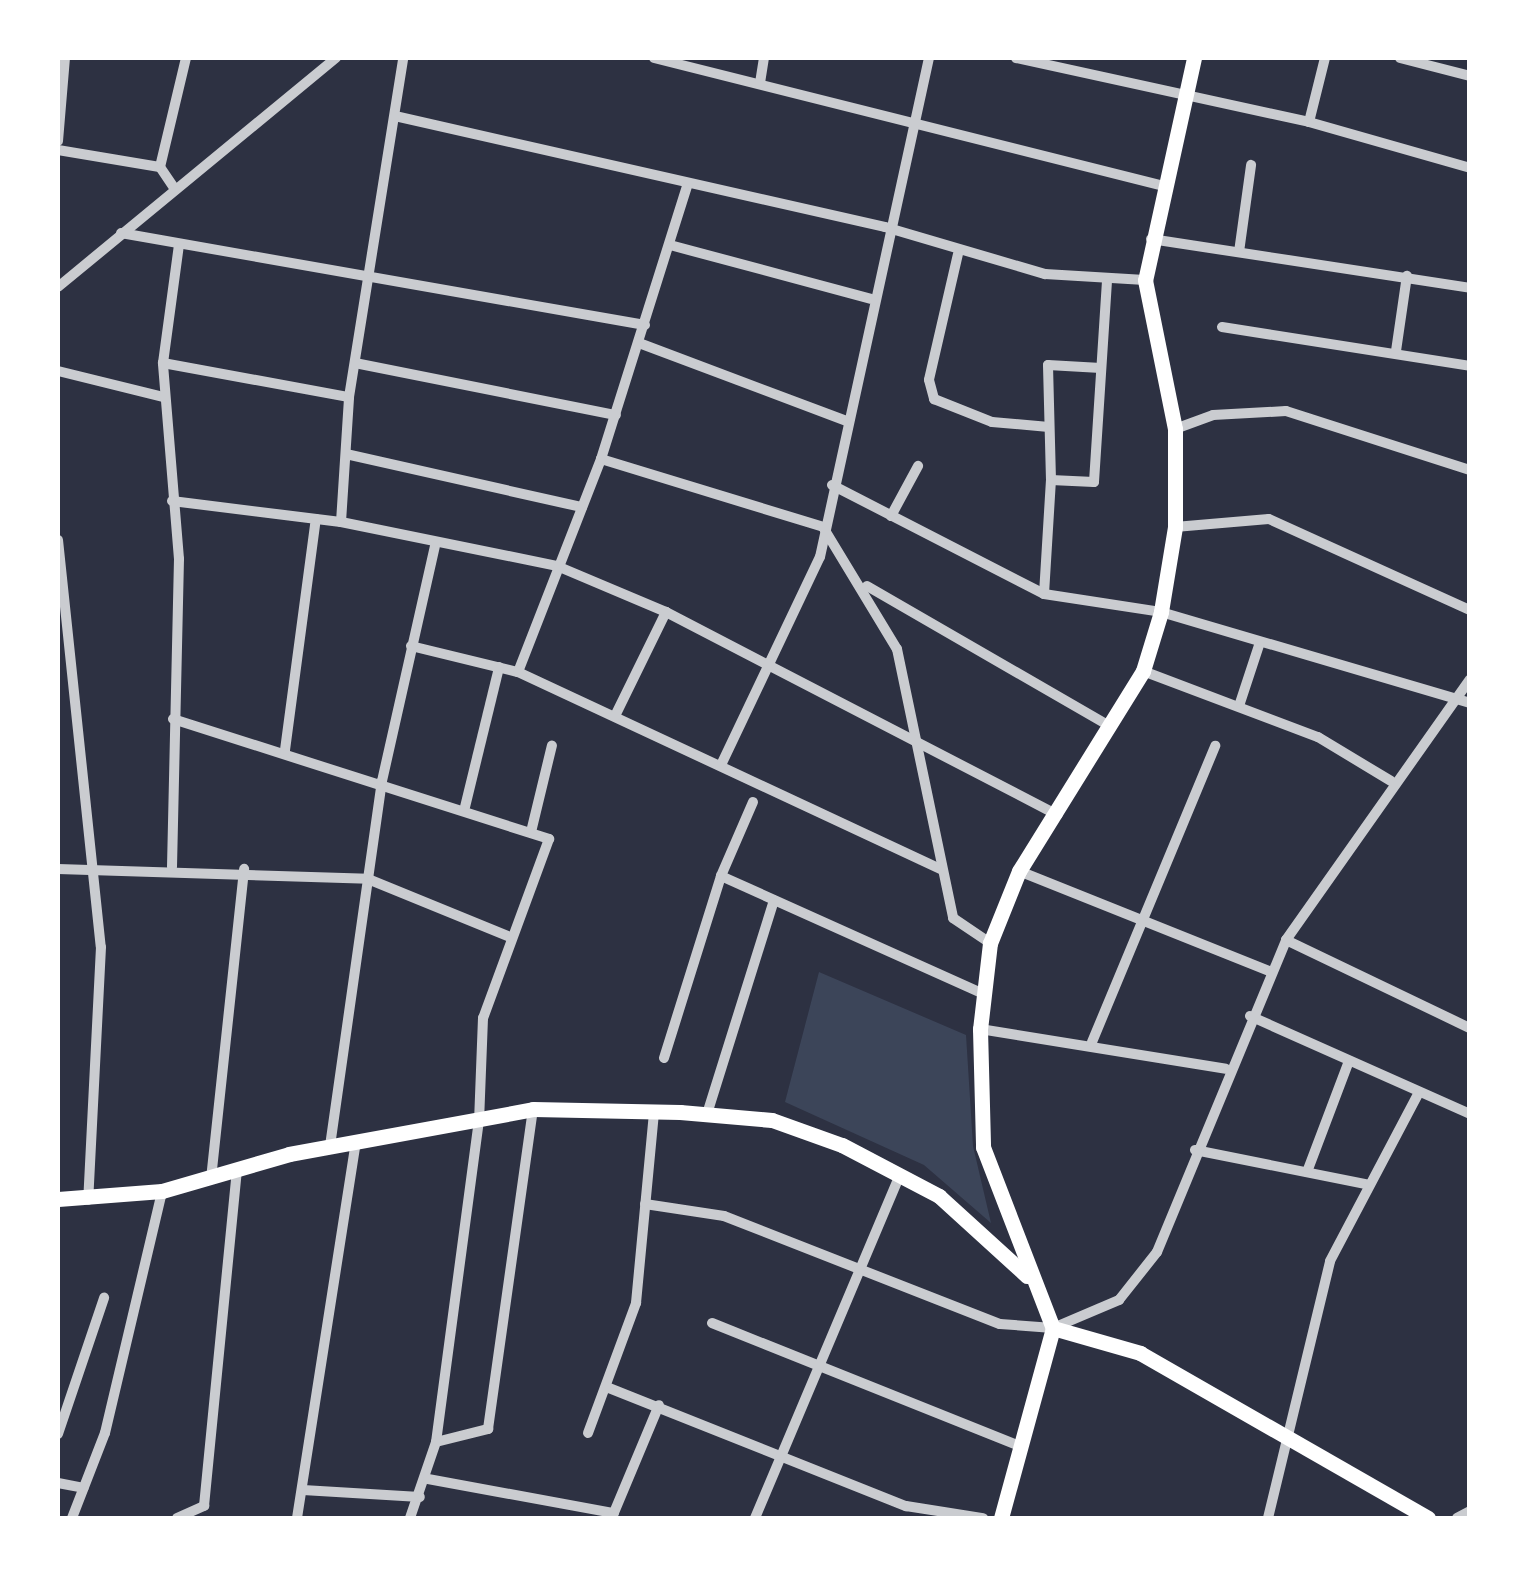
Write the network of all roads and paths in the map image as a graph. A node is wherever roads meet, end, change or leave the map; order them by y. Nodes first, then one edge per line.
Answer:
1 (64, 58) edge
2 (186, 58) edge
3 (336, 58) edge
4 (403, 58) edge
5 (654, 58) edge
6 (764, 58) edge
7 (929, 58) edge
8 (1016, 58) edge
9 (1194, 58) edge
10 (1325, 58) edge
11 (1400, 58) edge
12 (1470, 76) edge
13 (760, 83) junction
14 (1183, 99) junction
15 (395, 116) junction
16 (913, 121) junction
17 (1309, 122) junction
18 (58, 141) edge
19 (58, 150) edge
20 (1251, 165) dead end
21 (160, 168) junction
22 (1470, 168) edge
23 (688, 183) junction
24 (1160, 185) junction
25 (175, 189) junction
26 (885, 227) junction
27 (121, 233) junction
28 (1152, 239) junction
29 (179, 244) junction
30 (670, 245) junction
31 (1239, 252) junction
32 (958, 254) junction
33 (369, 276) junction
34 (1407, 276) junction
35 (1106, 279) junction
36 (1146, 280) junction
37 (58, 288) edge
38 (1470, 288) edge
39 (872, 299) junction
40 (645, 325) junction
41 (1222, 327) dead end
42 (640, 344) junction
43 (1396, 351) junction
44 (163, 362) junction
45 (355, 364) junction
46 (1470, 366) edge
47 (1101, 368) junction
48 (58, 371) edge
49 (163, 396) junction
50 (349, 398) junction
51 (616, 415) junction
52 (846, 421) junction
53 (1049, 427) junction
54 (1175, 429) junction
55 (346, 454) junction
56 (602, 459) junction
57 (918, 466) dead end
58 (1470, 470) edge
59 (1051, 480) junction
60 (832, 485) junction
61 (172, 501) junction
62 (582, 507) junction
63 (891, 516) junction
64 (316, 520) junction
65 (341, 522) junction
66 (823, 527) junction
67 (1174, 528) junction
68 (58, 540) edge
69 (436, 542) junction
70 (558, 566) junction
71 (867, 586) junction
72 (1044, 594) junction
73 (1470, 610) edge
74 (666, 612) junction
75 (1161, 612) junction
76 (1260, 642) junction
77 (411, 646) junction
78 (771, 666) junction
79 (499, 667) junction
80 (1143, 671) junction
81 (518, 672) junction
82 (1470, 679) edge
83 (1464, 702) edge
84 (1240, 703) junction
85 (616, 716) junction
86 (173, 719) junction
87 (1112, 728) junction
88 (911, 735) junction
89 (552, 744) dead end
90 (1215, 746) dead end
91 (285, 750) junction
92 (722, 764) junction
93 (382, 781) junction
94 (1391, 781) junction
95 (753, 802) dead end
96 (465, 807) junction
97 (1058, 815) junction
98 (531, 832) junction
99 (96, 865) junction
100 (172, 867) junction
101 (58, 869) edge
102 (244, 869) junction
103 (940, 869) junction
104 (1019, 871) junction
105 (722, 876) junction
106 (368, 879) junction
107 (774, 900) junction
108 (1140, 920) junction
109 (510, 937) junction
110 (1286, 940) junction
111 (990, 943) junction
112 (1269, 970) junction
113 (984, 994) junction
114 (1250, 1016) junction
115 (1470, 1028) edge
116 (980, 1030) junction
117 (1092, 1042) junction
118 (664, 1058) dead end
119 (1349, 1061) junction
120 (1226, 1069) junction
121 (1418, 1092) junction
122 (533, 1109) junction
123 (654, 1111) junction
124 (707, 1114) junction
125 (1470, 1114) edge
126 (479, 1120) junction
127 (356, 1142) junction
128 (330, 1146) junction
129 (1195, 1150) junction
130 (237, 1170) junction
131 (1307, 1172) junction
132 (900, 1175) junction
133 (210, 1178) junction
134 (1370, 1184) junction
135 (162, 1191) junction
136 (58, 1198) edge
137 (88, 1201) junction
138 (645, 1204) junction
139 (860, 1271) junction
140 (1030, 1278) junction
141 (104, 1298) dead end
142 (712, 1323) dead end
143 (1053, 1328) junction
144 (822, 1366) junction
145 (610, 1388) junction
146 (659, 1405) junction
147 (588, 1433) dead end
148 (58, 1434) edge
149 (1294, 1440) junction
150 (436, 1442) junction
151 (1020, 1446) junction
152 (786, 1454) junction
153 (428, 1479) junction
154 (58, 1484) edge
155 (84, 1488) junction
156 (303, 1490) junction
157 (420, 1497) junction
158 (1470, 1511) edge
159 (613, 1516) edge
160 (72, 1518) edge
161 (177, 1518) edge
162 (297, 1518) edge
163 (410, 1518) edge
164 (755, 1518) edge
165 (982, 1518) edge
166 (1001, 1518) edge
167 (1268, 1518) edge
168 (1428, 1518) edge
169 (1457, 1518) edge

1 - 18 street
2 - 21 street
3 - 25 street
4 - 15 street
5 - 13 street
6 - 13 street
7 - 16 street
8 - 14 street
9 - 14 main road
10 - 17 street
11 - 12 street
13 - 16 street
14 - 17 street
14 - 24 main road
15 - 23 street
15 - 33 street
16 - 24 street
16 - 26 street
17 - 22 street
19 - 21 street
20 - 31 street
21 - 25 street
23 - 26 street
23 - 30 street
24 - 28 main road
25 - 27 street
26 - 32 street
26 - 39 street
27 - 29 street
27 - 37 street
28 - 31 street
28 - 36 main road
29 - 33 street
29 - 44 street
30 - 39 street
30 - 40 street
31 - 34 street
32 - 35 street
32 - 53 street
33 - 40 street
33 - 45 street
34 - 38 street
34 - 43 street
35 - 36 street
35 - 47 street
36 - 54 main road
39 - 52 street
40 - 42 street
41 - 43 street
42 - 51 street
42 - 52 street
43 - 46 street
44 - 49 street
44 - 50 street
45 - 50 street
45 - 51 street
47 - 53 street
47 - 59 street
48 - 49 street
49 - 61 street
50 - 55 street
51 - 56 street
52 - 60 street
53 - 59 street
54 - 58 street
54 - 67 main road
55 - 62 street
55 - 65 street
56 - 62 street
56 - 66 street
57 - 63 street
59 - 72 street
60 - 63 street
60 - 66 street
61 - 64 street
61 - 86 street
62 - 70 street
63 - 72 street
64 - 65 street
64 - 91 street
65 - 69 street
66 - 71 street
66 - 78 street
67 - 73 street
67 - 75 main road
68 - 99 street
69 - 70 street
69 - 77 street
70 - 74 street
70 - 81 street
71 - 87 street
71 - 88 street
72 - 75 street
74 - 78 street
74 - 85 street
75 - 76 street
75 - 80 main road
76 - 83 street
76 - 84 street
77 - 79 street
77 - 93 street
78 - 88 street
78 - 92 street
79 - 81 street
79 - 96 street
80 - 84 street
80 - 87 main road
81 - 85 street
82 - 83 street
83 - 94 street
84 - 94 street
85 - 92 street
86 - 91 street
86 - 100 street
87 - 97 main road
88 - 97 street
88 - 103 street
89 - 98 street
90 - 108 street
91 - 93 street
92 - 103 street
93 - 96 street
93 - 106 street
94 - 110 street
95 - 105 street
96 - 98 street
97 - 104 main road
98 - 109 street
99 - 100 street
99 - 101 street
99 - 137 street
100 - 102 street
102 - 106 street
102 - 133 street
103 - 111 street
104 - 108 street
104 - 111 main road
105 - 107 street
105 - 118 street
106 - 109 street
106 - 128 street
107 - 113 street
107 - 124 street
108 - 112 street
108 - 117 street
109 - 126 street
110 - 112 street
110 - 115 street
111 - 113 main road
112 - 114 street
113 - 116 main road
114 - 119 street
114 - 120 street
116 - 117 street
116 - 140 main road
117 - 120 street
119 - 121 street
119 - 131 street
120 - 129 street
121 - 125 street
121 - 134 street
122 - 123 main road
122 - 126 main road
122 - 150 street
123 - 124 main road
123 - 138 street
124 - 132 main road
126 - 127 main road
126 - 150 street
127 - 128 main road
127 - 156 street
128 - 130 main road
129 - 131 street
129 - 143 street
130 - 133 main road
130 - 161 street
131 - 134 street
132 - 139 street
132 - 140 main road
133 - 135 main road
134 - 149 street
135 - 137 main road
135 - 155 street
136 - 137 main road
138 - 139 street
138 - 145 street
139 - 143 street
139 - 144 street
140 - 143 main road
141 - 148 street
142 - 144 street
143 - 149 main road
143 - 151 main road
144 - 151 street
144 - 152 street
145 - 146 street
145 - 147 street
146 - 152 street
146 - 159 street
149 - 167 street
149 - 168 main road
150 - 153 street
151 - 166 main road
152 - 164 street
152 - 165 street
153 - 157 street
153 - 159 street
154 - 155 street
155 - 160 street
156 - 157 street
156 - 162 street
157 - 163 street
158 - 169 street

